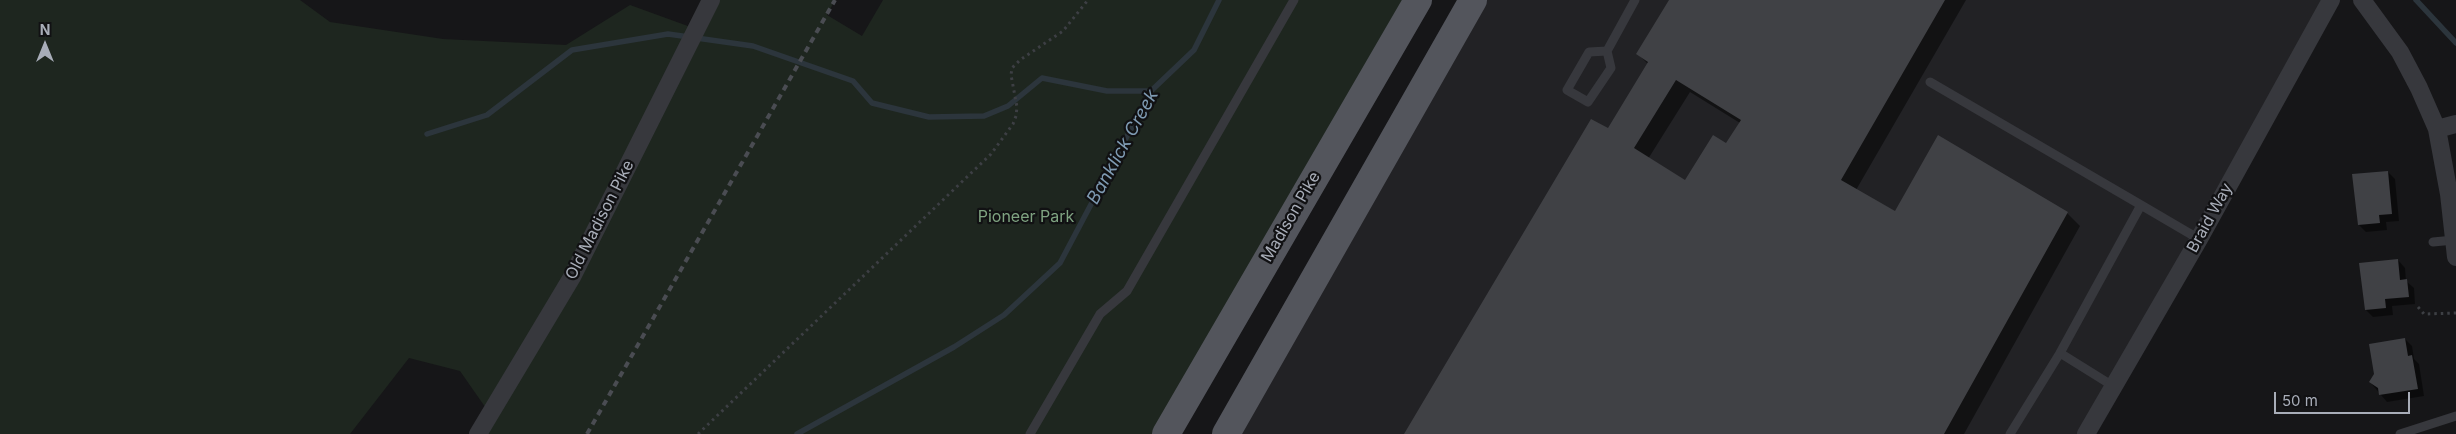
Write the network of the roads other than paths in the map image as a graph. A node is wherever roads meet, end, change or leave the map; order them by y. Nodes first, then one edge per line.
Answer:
1 (711, 0) edge
2 (1294, 0) edge
3 (1418, 0) edge
4 (1473, 0) edge
5 (1635, 0) edge
6 (2331, 0) edge
7 (2362, 0) edge
8 (1607, 51) junction
9 (1930, 82) dead end
10 (2456, 124) edge
11 (2436, 128) junction
12 (2141, 205) junction
13 (2199, 239) junction
14 (2434, 242) dead end
15 (2455, 248) edge
16 (2060, 353) junction
17 (2113, 386) junction
18 (2456, 416) edge
19 (478, 434) edge
20 (1030, 434) edge
21 (1166, 434) edge
22 (1226, 434) edge
23 (2010, 434) edge
24 (2086, 434) edge
25 (2400, 434) edge

1 - 19 street, Old Madison Pike
2 - 20 lane
3 - 21 main road, Madison Pike
4 - 22 main road
5 - 8 lane
6 - 13 street, Braid Way
7 - 11 street
8 - 8 lane
9 - 12 lane
10 - 11 street
11 - 15 street
12 - 13 lane
12 - 16 lane
13 - 17 street, Braid Way
14 - 15 lane
16 - 17 lane
16 - 23 lane
17 - 24 street, Braid Way
18 - 25 lane

